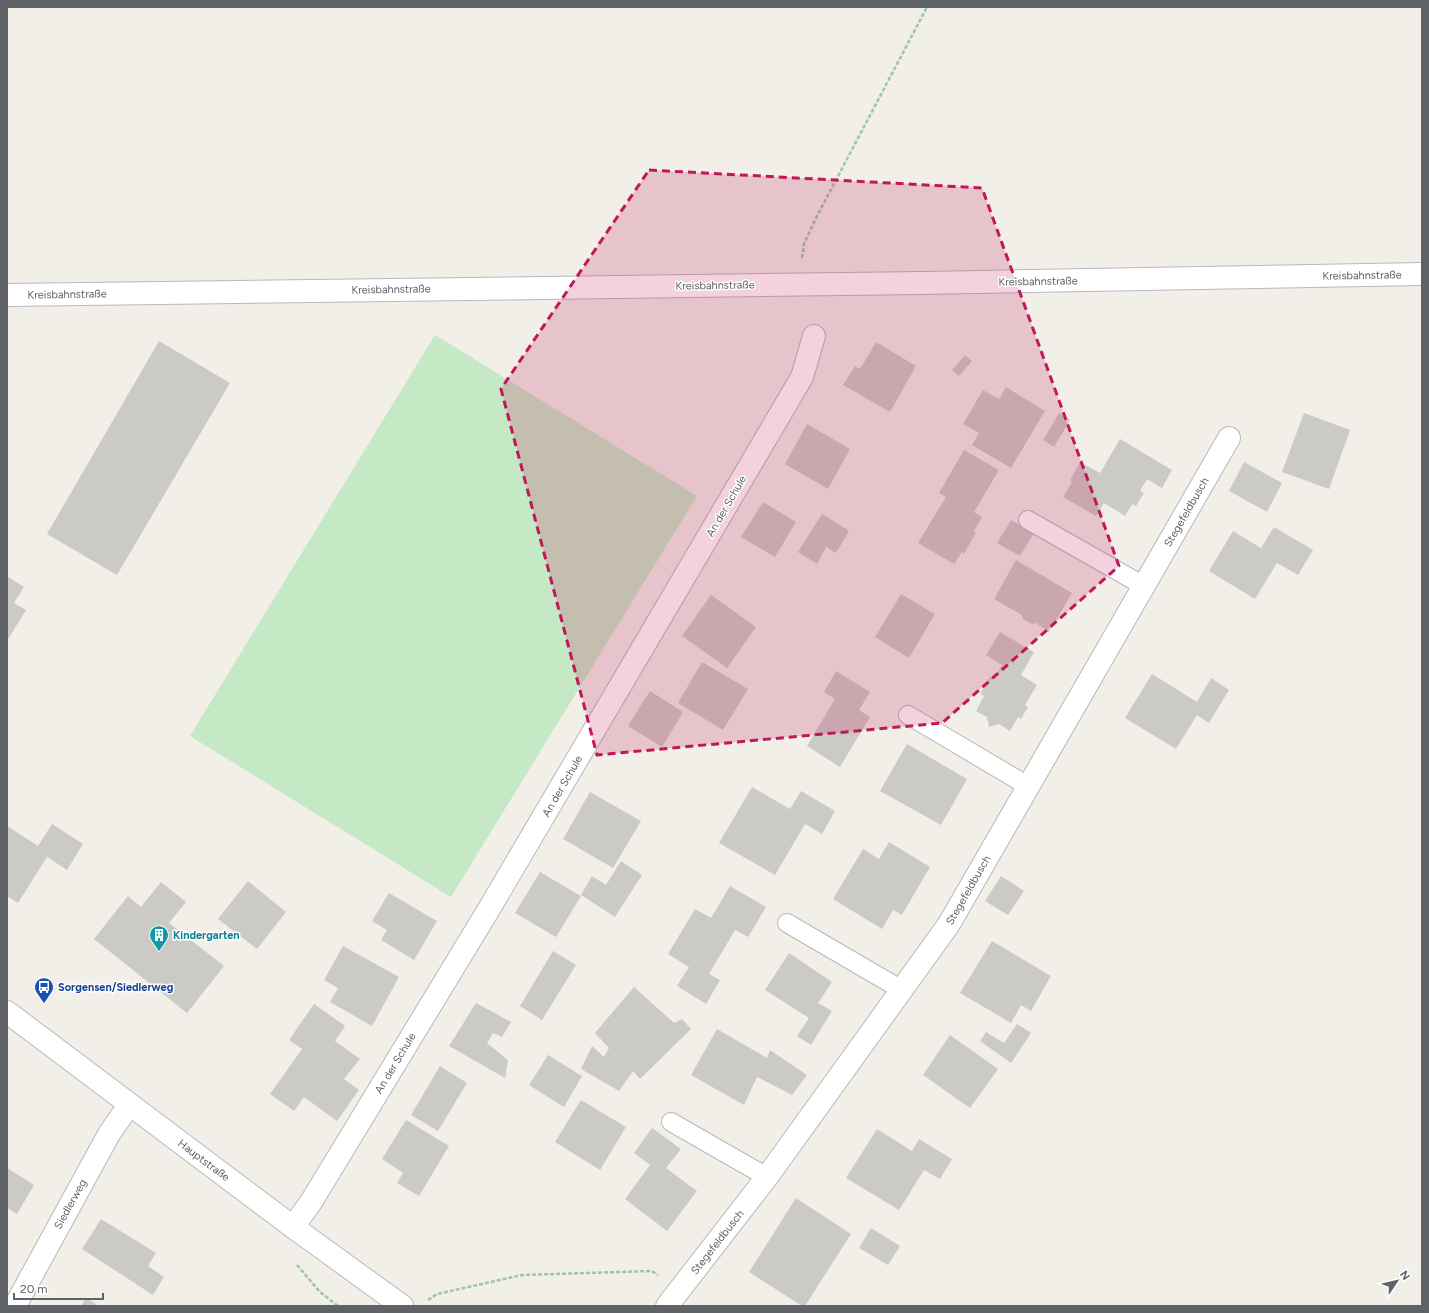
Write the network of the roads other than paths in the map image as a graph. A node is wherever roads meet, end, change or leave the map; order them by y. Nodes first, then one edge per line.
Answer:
1 (1422, 274) edge
2 (7, 294) edge
3 (814, 336) dead end
4 (1229, 438) dead end
5 (1028, 520) dead end
6 (1144, 586) junction
7 (908, 715) dead end
8 (1028, 786) junction
9 (787, 923) dead end
10 (902, 990) junction
11 (7, 1012) edge
12 (130, 1105) junction
13 (671, 1122) dead end
14 (767, 1177) junction
15 (293, 1227) junction
16 (15, 1306) edge
17 (402, 1306) edge
18 (667, 1306) edge

1 - 2 street, Kreisbahnstraße
3 - 15 street, An der Schule
4 - 6 street, Stegefeldbusch
5 - 6 lane
6 - 8 street, Stegefeldbusch
7 - 8 lane
8 - 10 street, Stegefeldbusch
9 - 10 lane
10 - 14 street, Stegefeldbusch
11 - 12 street, Hauptstraße
12 - 15 street, Hauptstraße
12 - 16 street, Siedlerweg
13 - 14 lane
14 - 18 street, Stegefeldbusch
15 - 17 street, Hauptstraße

